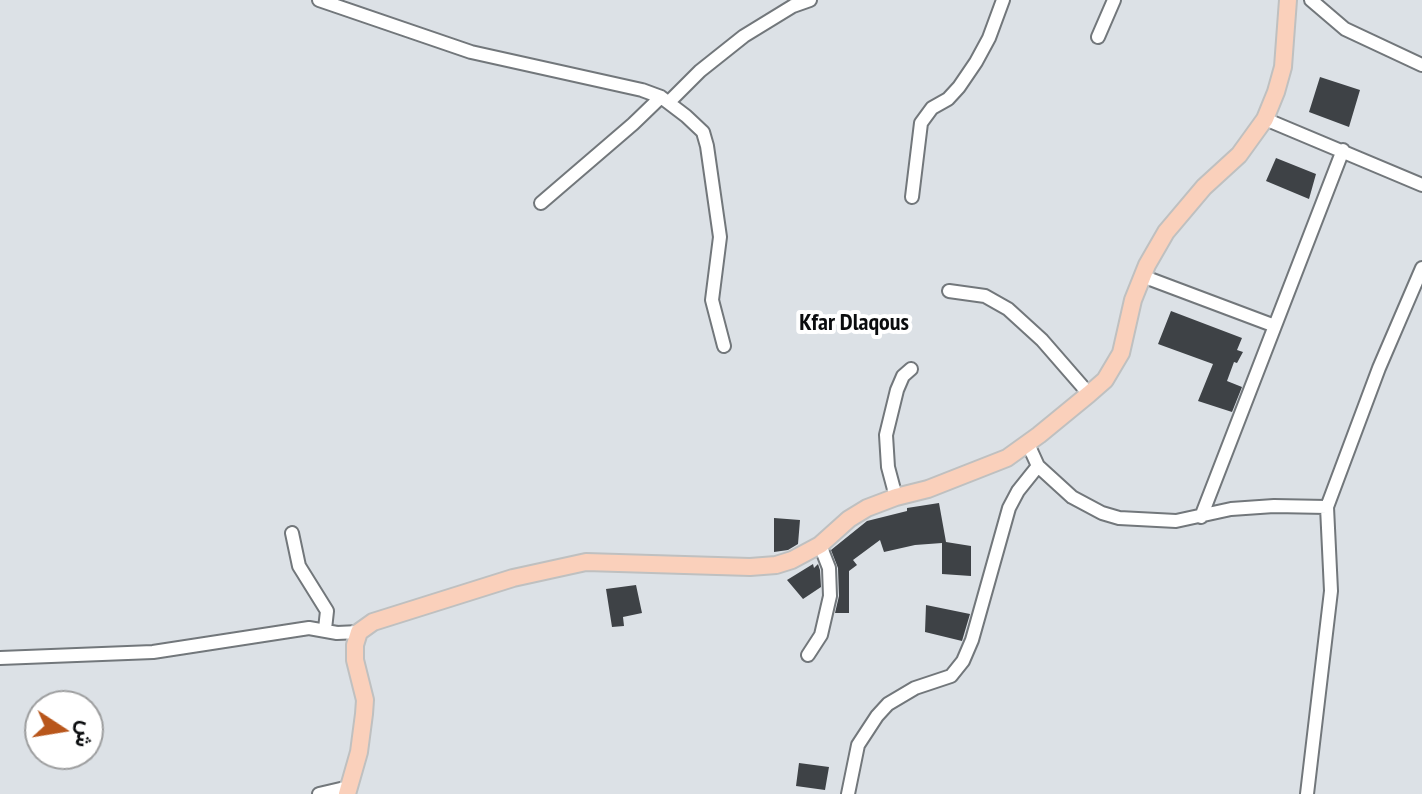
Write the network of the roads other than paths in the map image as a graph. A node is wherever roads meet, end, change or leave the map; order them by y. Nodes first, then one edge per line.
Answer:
1 (319, 0) edge
2 (810, 0) edge
3 (1003, 0) edge
4 (1114, 0) edge
5 (1288, 0) edge
6 (1311, 0) edge
7 (1098, 37) dead end
8 (1422, 65) edge
9 (665, 100) junction
10 (1265, 119) junction
11 (1343, 150) junction
12 (1422, 185) edge
13 (912, 197) dead end
14 (541, 203) dead end
15 (1422, 268) edge
16 (1142, 276) junction
17 (949, 291) dead end
18 (1275, 326) junction
19 (724, 346) dead end
20 (911, 369) dead end
21 (1089, 394) junction
22 (1028, 444) junction
23 (1038, 466) junction
24 (896, 497) junction
25 (1327, 507) junction
26 (1201, 517) junction
27 (292, 533) dead end
28 (820, 545) junction
29 (325, 629) junction
30 (359, 632) junction
31 (808, 655) dead end
32 (0, 658) edge
33 (348, 790) edge
34 (319, 794) edge
35 (848, 794) edge
36 (1307, 794) edge

1 - 9 street
2 - 9 street
3 - 13 street
4 - 7 street
5 - 10 main road
6 - 8 street
9 - 14 street
9 - 19 street
10 - 11 street
10 - 16 main road
11 - 12 street
11 - 18 street
15 - 25 street
16 - 18 street
16 - 21 main road
17 - 21 street
18 - 26 street
20 - 24 street
21 - 22 main road
22 - 23 street
22 - 24 main road
23 - 26 street
23 - 35 street
24 - 28 main road
25 - 26 street
25 - 36 street
27 - 29 street
28 - 30 main road
28 - 31 street
29 - 30 street
29 - 32 street
30 - 33 main road
33 - 34 street

